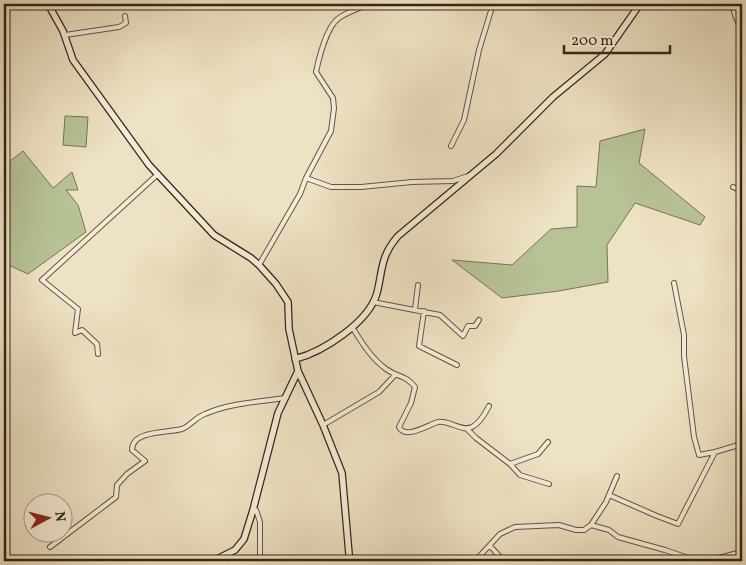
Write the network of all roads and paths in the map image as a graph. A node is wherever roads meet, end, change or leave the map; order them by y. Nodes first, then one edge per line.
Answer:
1 (48, 4) edge
2 (368, 4) edge
3 (492, 4) edge
4 (640, 4) edge
5 (732, 4) edge
6 (125, 16) dead end
7 (742, 32) edge
8 (64, 35) junction
9 (451, 146) dead end
10 (158, 174) junction
11 (474, 174) junction
12 (306, 178) junction
13 (733, 187) dead end
14 (742, 191) edge
15 (259, 265) junction
16 (674, 283) dead end
17 (418, 285) dead end
18 (373, 302) junction
19 (415, 309) junction
20 (424, 311) junction
21 (479, 320) dead end
22 (352, 326) junction
23 (98, 354) dead end
24 (295, 360) junction
25 (456, 365) dead end
26 (298, 371) junction
27 (395, 375) junction
28 (285, 398) junction
29 (489, 406) dead end
30 (323, 424) junction
31 (467, 429) junction
32 (548, 442) dead end
33 (742, 444) edge
34 (715, 452) junction
35 (510, 464) junction
36 (617, 476) dead end
37 (549, 484) dead end
38 (609, 495) junction
39 (253, 510) junction
40 (591, 525) junction
41 (490, 546) junction
42 (50, 547) dead end
43 (742, 555) edge
44 (213, 561) edge
45 (260, 561) edge
46 (351, 561) edge
47 (475, 561) edge
48 (504, 561) edge
49 (697, 561) edge
50 (706, 561) edge

1 - 8 street
2 - 12 street
3 - 9 street
4 - 11 street
5 - 7 street
6 - 8 street
8 - 10 street
10 - 15 street
10 - 23 street
11 - 12 street
11 - 18 street
12 - 15 street
13 - 14 street
15 - 24 street
16 - 34 street
17 - 19 street
18 - 19 street
18 - 22 street
19 - 20 street
20 - 21 street
20 - 25 street
22 - 24 street
22 - 27 street
24 - 26 street
26 - 28 street
26 - 30 street
27 - 30 street
27 - 31 street
28 - 39 street
28 - 42 street
29 - 31 street
30 - 46 street
31 - 35 street
32 - 35 street
33 - 34 street
34 - 38 street
35 - 37 street
36 - 38 street
38 - 40 street
39 - 44 street
39 - 45 street
40 - 41 street
40 - 49 street
41 - 47 street
41 - 48 street
43 - 50 street

